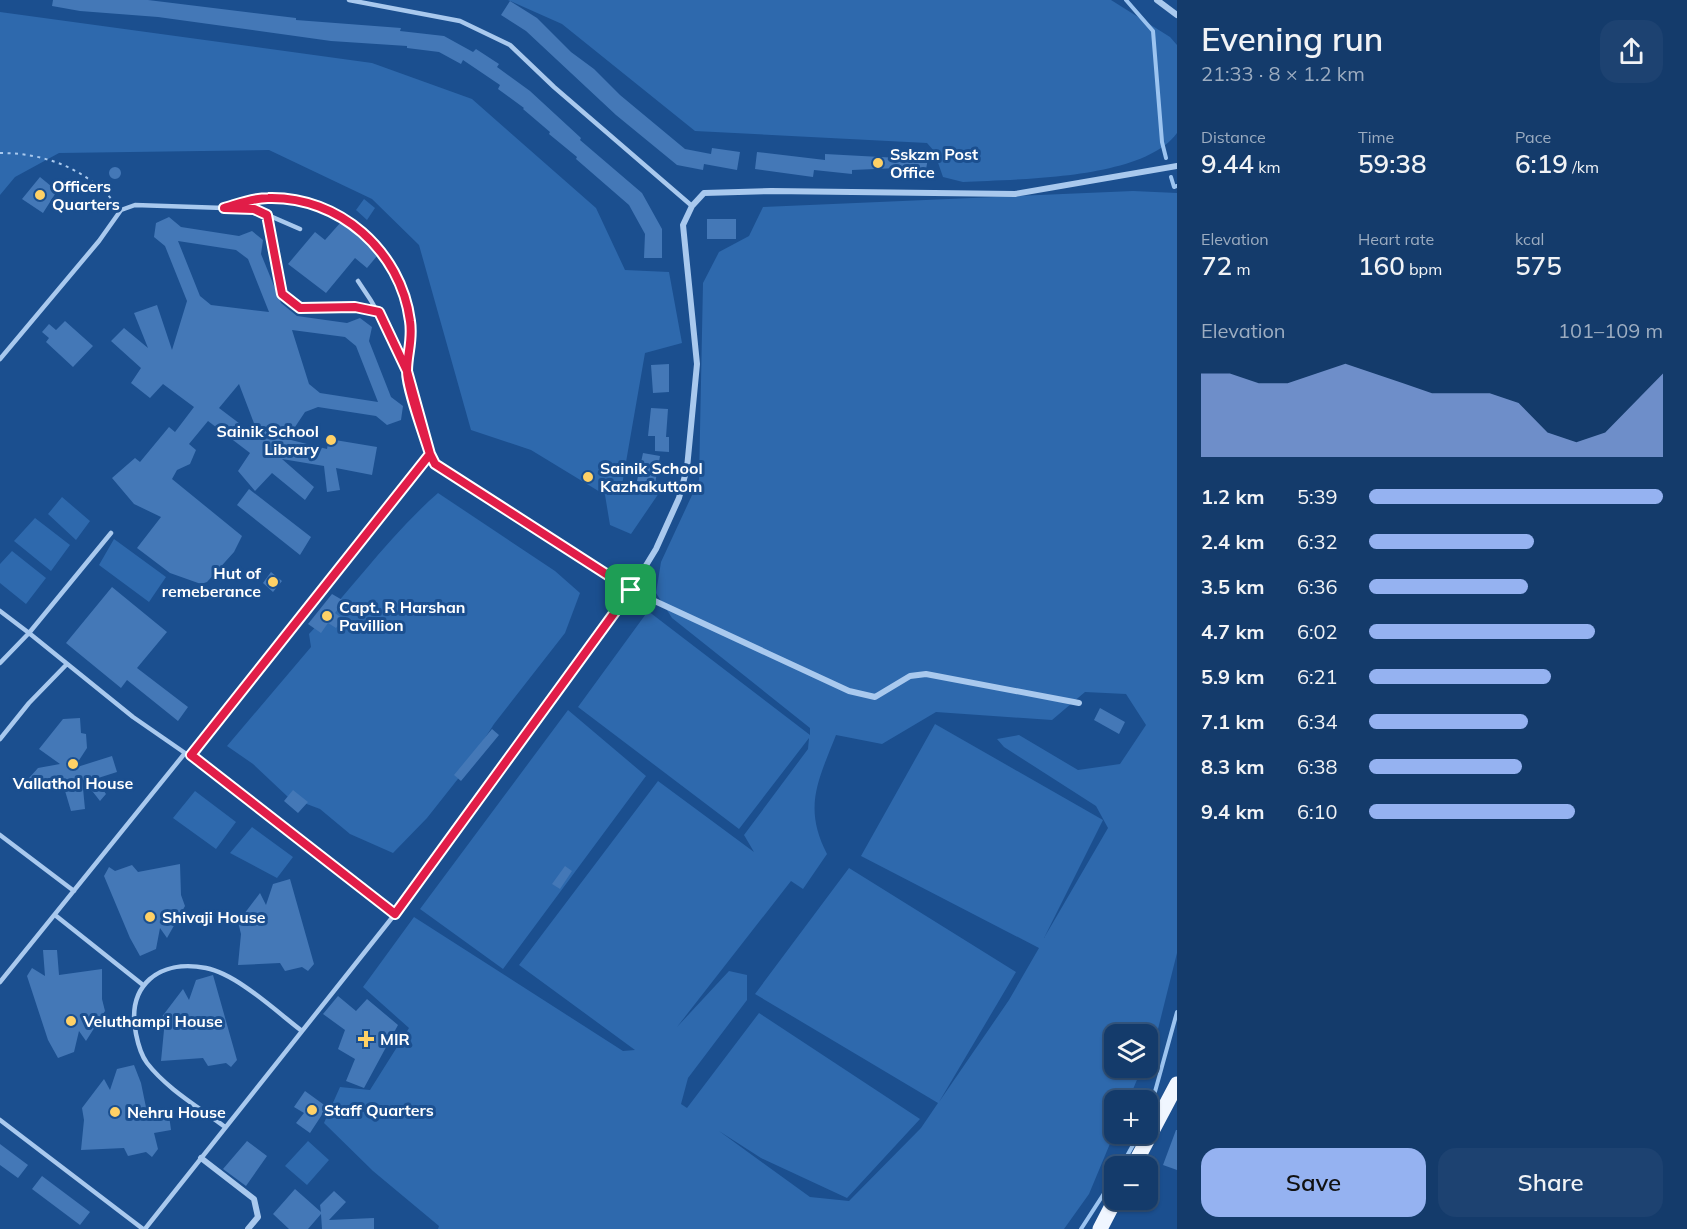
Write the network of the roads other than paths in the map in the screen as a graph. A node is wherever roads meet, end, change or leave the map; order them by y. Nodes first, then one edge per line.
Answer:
1 (349, 0) edge
2 (1157, 0) edge
3 (1177, 15) edge
4 (1177, 166) edge
5 (692, 206) junction
6 (224, 208) junction
7 (267, 215) junction
8 (300, 229) dead end
9 (358, 281) dead end
10 (379, 312) junction
11 (0, 360) edge
12 (407, 371) junction
13 (430, 454) junction
14 (111, 533) dead end
15 (631, 590) junction
16 (0, 611) edge
17 (29, 633) junction
18 (0, 663) edge
19 (66, 665) junction
20 (1079, 703) dead end
21 (0, 739) edge
22 (188, 754) junction
23 (0, 835) edge
24 (74, 891) junction
25 (395, 914) junction
26 (55, 915) junction
27 (0, 982) edge
28 (143, 985) junction
29 (302, 1031) junction
30 (1177, 1084) edge
31 (0, 1120) edge
32 (225, 1127) junction
33 (1139, 1156) edge
34 (201, 1158) junction
35 (1110, 1210) edge
36 (144, 1229) edge
37 (248, 1229) edge
38 (1100, 1229) edge

1 - 5 lane
2 - 3 street
4 - 5 street
5 - 15 street
6 - 7 lane
6 - 11 lane
6 - 12 lane
7 - 8 lane
7 - 10 lane
9 - 10 lane
10 - 12 lane
12 - 13 lane
13 - 15 street
13 - 22 lane
14 - 17 lane
15 - 20 street
15 - 25 street
16 - 17 lane
17 - 18 lane
17 - 19 lane
19 - 21 lane
19 - 22 lane
22 - 24 lane
22 - 25 lane
23 - 24 lane
24 - 26 lane
25 - 29 lane
26 - 27 lane
26 - 28 lane
28 - 29 lane
28 - 32 lane
29 - 32 lane
30 - 33 main road
31 - 36 lane
32 - 34 lane
34 - 36 lane
34 - 37 street
35 - 38 main road

